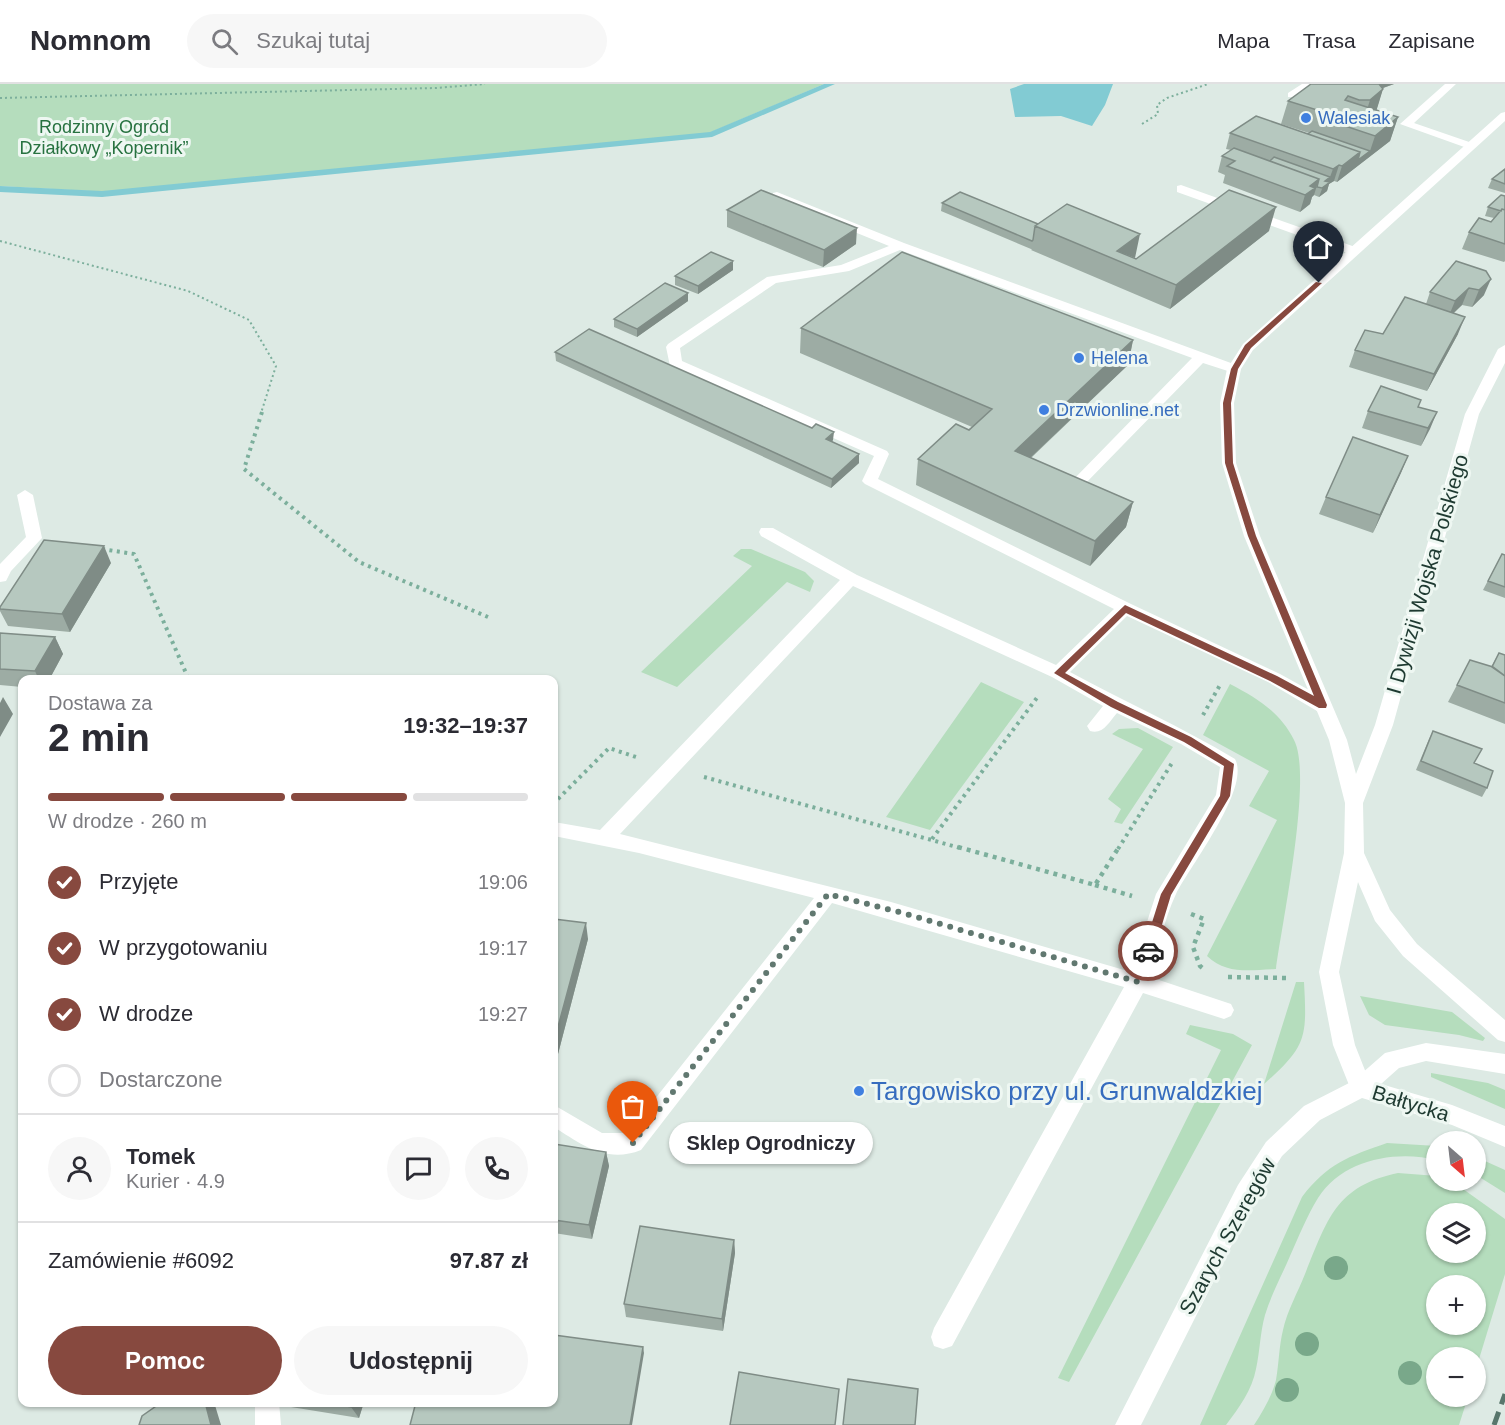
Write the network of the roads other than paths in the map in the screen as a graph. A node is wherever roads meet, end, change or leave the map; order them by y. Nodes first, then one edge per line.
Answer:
1 (1310, 84) edge
2 (1451, 84) edge
3 (1292, 95) edge
4 (1505, 115) edge
5 (1471, 146) junction
6 (1181, 189) dead end
7 (777, 195) edge
8 (900, 246) junction
9 (1354, 251) junction
10 (1505, 349) edge
11 (1201, 357) junction
12 (1234, 369) junction
13 (1077, 484) edge
14 (26, 495) dead end
15 (767, 532) dead end
16 (0, 578) edge
17 (851, 579) junction
18 (1125, 608) junction
19 (1058, 673) junction
20 (1114, 704) junction
21 (1323, 705) junction
22 (1096, 726) dead end
23 (1354, 803) junction
24 (558, 830) edge
25 (605, 837) junction
26 (1354, 853) junction
27 (828, 894) junction
28 (1138, 982) junction
29 (1224, 1010) dead end
30 (1505, 1033) edge
31 (1505, 1064) edge
32 (1361, 1088) junction
33 (558, 1117) edge
34 (1505, 1137) edge
35 (943, 1337) dead end
36 (267, 1407) edge
37 (268, 1425) edge
38 (1128, 1425) edge

1 - 3 street
2 - 5 street
4 - 5 street
5 - 9 street
6 - 9 street
7 - 8 street
8 - 11 street
8 - 18 street
9 - 12 street
10 - 23 street, I Dywizji Wojska Polskiego
11 - 12 street
11 - 13 street
12 - 21 street
14 - 16 street
15 - 17 street
17 - 19 street
17 - 25 street
18 - 19 street
18 - 21 street
19 - 20 street
20 - 22 street
20 - 28 street
21 - 23 street
23 - 26 street
24 - 25 street
25 - 27 street
26 - 30 street
26 - 32 street
27 - 28 street
27 - 33 street
28 - 29 street
28 - 35 street
31 - 32 street, Bałtycka
32 - 34 street, Bałtycka
32 - 38 street, Szarych Szeregów
36 - 37 street

